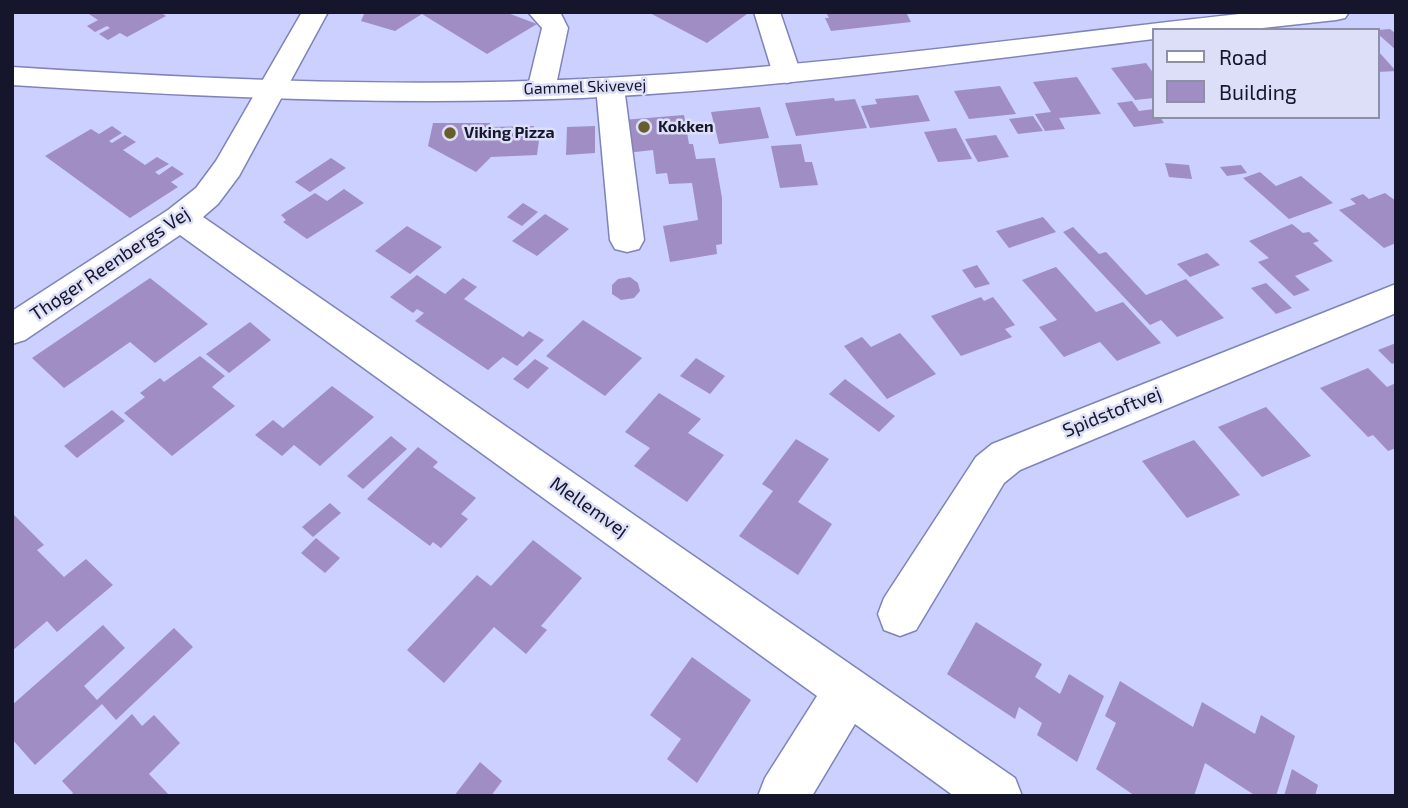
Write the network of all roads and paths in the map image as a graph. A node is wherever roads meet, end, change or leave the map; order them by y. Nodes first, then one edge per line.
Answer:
1 (315, 12) edge
2 (541, 12) edge
3 (767, 12) edge
4 (1336, 12) edge
5 (1185, 28) edge
6 (1152, 31) edge
7 (787, 74) junction
8 (12, 76) edge
9 (610, 87) junction
10 (272, 88) junction
11 (541, 90) junction
12 (180, 218) junction
13 (627, 240) dead end
14 (1396, 298) edge
15 (12, 330) edge
16 (900, 614) dead end
17 (848, 691) junction
18 (783, 796) edge
19 (997, 796) edge

1 - 10 street, Thøger Reenbergs Vej
2 - 11 street
3 - 7 street
4 - 5 street
6 - 7 street, Gammel Skivevej
7 - 9 street, Gammel Skivevej
8 - 10 street, Gammel Skivevej
9 - 11 street, Gammel Skivevej
9 - 13 street
10 - 11 street, Gammel Skivevej
10 - 12 street, Thøger Reenbergs Vej
12 - 15 street, Thøger Reenbergs Vej
12 - 17 street, Mellemvej
14 - 16 street, Spidstoftvej
17 - 18 street
17 - 19 street, Mellemvej

